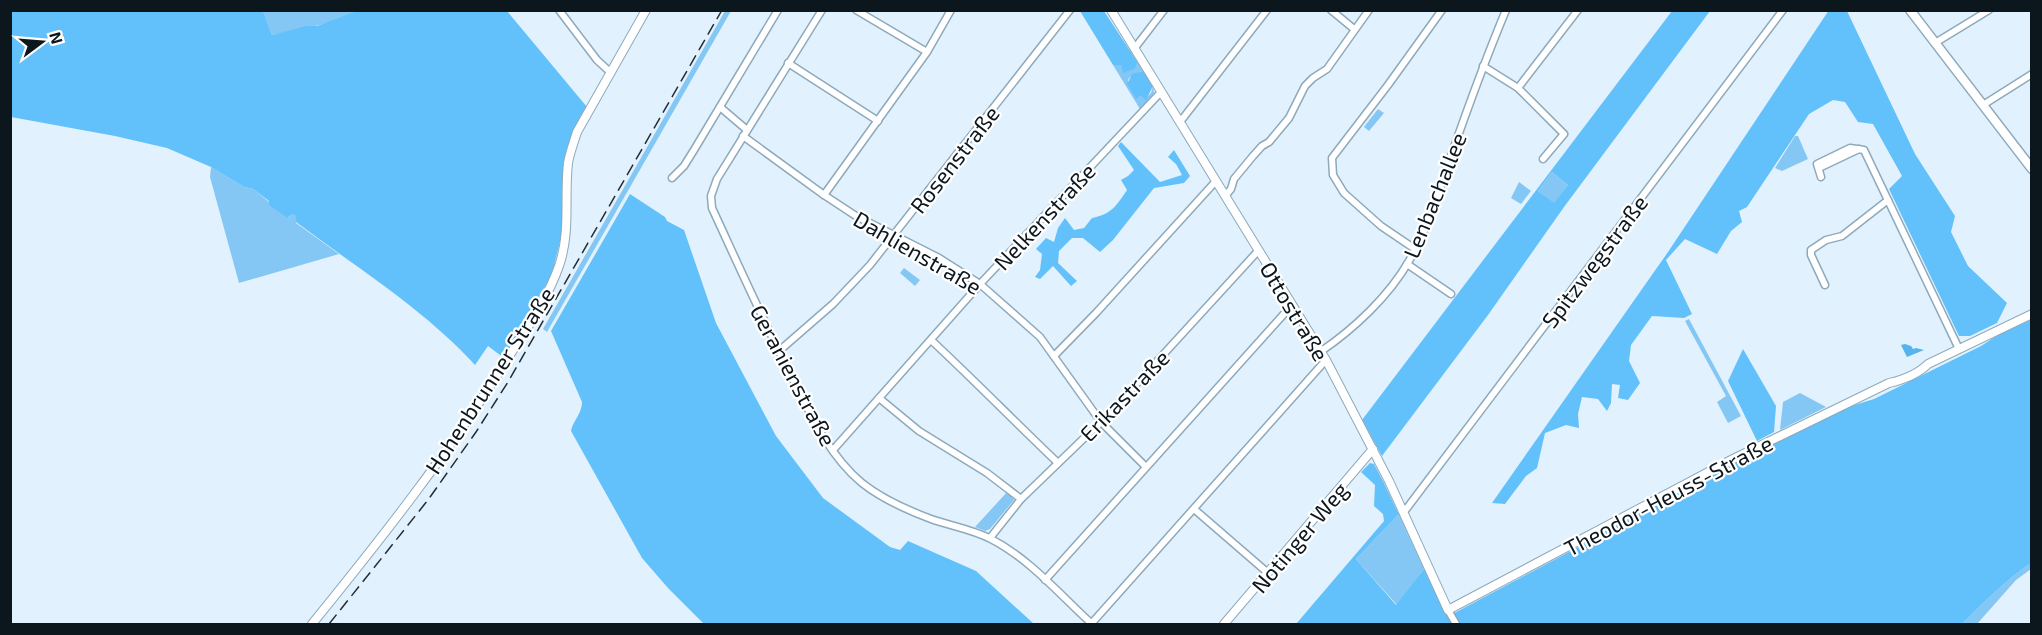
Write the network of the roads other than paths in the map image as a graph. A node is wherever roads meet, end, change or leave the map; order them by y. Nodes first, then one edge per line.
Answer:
1 (559, 10) edge
2 (646, 10) edge
3 (778, 10) edge
4 (822, 10) edge
5 (856, 10) edge
6 (951, 10) edge
7 (1070, 10) edge
8 (1111, 10) edge
9 (1164, 10) edge
10 (1268, 10) edge
11 (1331, 10) edge
12 (1369, 10) edge
13 (1442, 10) edge
14 (1506, 10) edge
15 (1578, 10) edge
16 (1783, 10) edge
17 (1910, 10) edge
18 (1989, 10) edge
19 (1354, 29) junction
20 (1935, 43) junction
21 (1134, 49) junction
22 (927, 52) junction
23 (788, 63) junction
24 (1484, 66) junction
25 (610, 72) junction
26 (2031, 74) edge
27 (1518, 88) junction
28 (1161, 92) junction
29 (1983, 105) junction
30 (720, 107) junction
31 (878, 121) junction
32 (1180, 122) junction
33 (745, 133) junction
34 (1544, 159) dead end
35 (2031, 169) edge
36 (1821, 177) dead end
37 (672, 178) dead end
38 (1216, 181) junction
39 (824, 195) junction
40 (1225, 196) junction
41 (1888, 200) junction
42 (894, 235) junction
43 (1415, 249) junction
44 (1258, 251) junction
45 (1407, 264) junction
46 (980, 284) junction
47 (1825, 285) dead end
48 (1451, 294) dead end
49 (1292, 305) junction
50 (2031, 314) edge
51 (931, 340) junction
52 (1959, 349) junction
53 (779, 351) junction
54 (1320, 352) junction
55 (1054, 356) junction
56 (1326, 360) junction
57 (879, 398) junction
58 (1101, 422) junction
59 (1373, 449) junction
60 (833, 450) junction
61 (1058, 463) junction
62 (1146, 467) junction
63 (1021, 499) junction
64 (1194, 509) junction
65 (1404, 512) junction
66 (990, 538) junction
67 (1268, 573) junction
68 (1045, 580) junction
69 (1448, 610) junction
70 (312, 624) edge
71 (1091, 624) edge
72 (1224, 624) edge
73 (1456, 624) edge

1 - 25 street
2 - 25 street, Hohenbrunner Straße
3 - 30 street
4 - 23 street
5 - 22 street
6 - 22 street
7 - 42 street, Rosenstraße
8 - 21 street, Ottostraße
9 - 21 street
10 - 32 street
11 - 19 street
12 - 19 street
13 - 43 street
14 - 24 street, Lenbachallee
15 - 27 street
16 - 65 street, Spitzwegstraße
17 - 20 main road
18 - 20 street
19 - 40 street
20 - 29 main road
21 - 28 street, Ottostraße
22 - 31 street
23 - 31 street
23 - 33 street
24 - 27 street
24 - 43 street, Lenbachallee
25 - 70 street, Hohenbrunner Straße
26 - 29 street
27 - 34 street
28 - 32 street, Ottostraße
28 - 46 street, Nelkenstraße
29 - 35 main road
30 - 33 street, Dahlienstraße
30 - 37 street
31 - 39 street
32 - 38 street, Ottostraße
33 - 39 street, Dahlienstraße
33 - 53 street, Geranienstraße
36 - 41 street
38 - 40 street, Ottostraße
38 - 55 street
39 - 42 street, Dahlienstraße
40 - 44 street, Ottostraße
41 - 47 street
41 - 52 street
42 - 46 street, Dahlienstraße
42 - 53 street, Rosenstraße
43 - 45 street, Lenbachallee
44 - 49 street, Ottostraße
44 - 58 street, Erikastraße
45 - 48 street
45 - 54 street, Lenbachallee
46 - 51 street, Nelkenstraße
46 - 55 street, Dahlienstraße
49 - 54 street, Ottostraße
49 - 62 street
50 - 52 street, Theodor-Heuss-Straße
51 - 57 street, Nelkenstraße
51 - 61 street
52 - 69 street, Theodor-Heuss-Straße
53 - 60 street, Geranienstraße
54 - 56 street, Ottostraße
55 - 58 street, Dahlienstraße
56 - 59 street, Ottostraße
56 - 64 street
57 - 60 street, Nelkenstraße
57 - 63 street
58 - 61 street, Erikastraße
58 - 62 street, Dahlienstraße
59 - 65 street, Ottostraße
59 - 67 street, Notinger Weg
60 - 66 street, Geranienstraße
61 - 63 street, Erikastraße
62 - 68 street
63 - 66 street, Erikastraße
64 - 67 street
64 - 71 street
65 - 69 street, Ottostraße
66 - 68 street, Geranienstraße
67 - 72 street, Notinger Weg
68 - 71 street, Geranienstraße
69 - 73 street, Ottostraße

